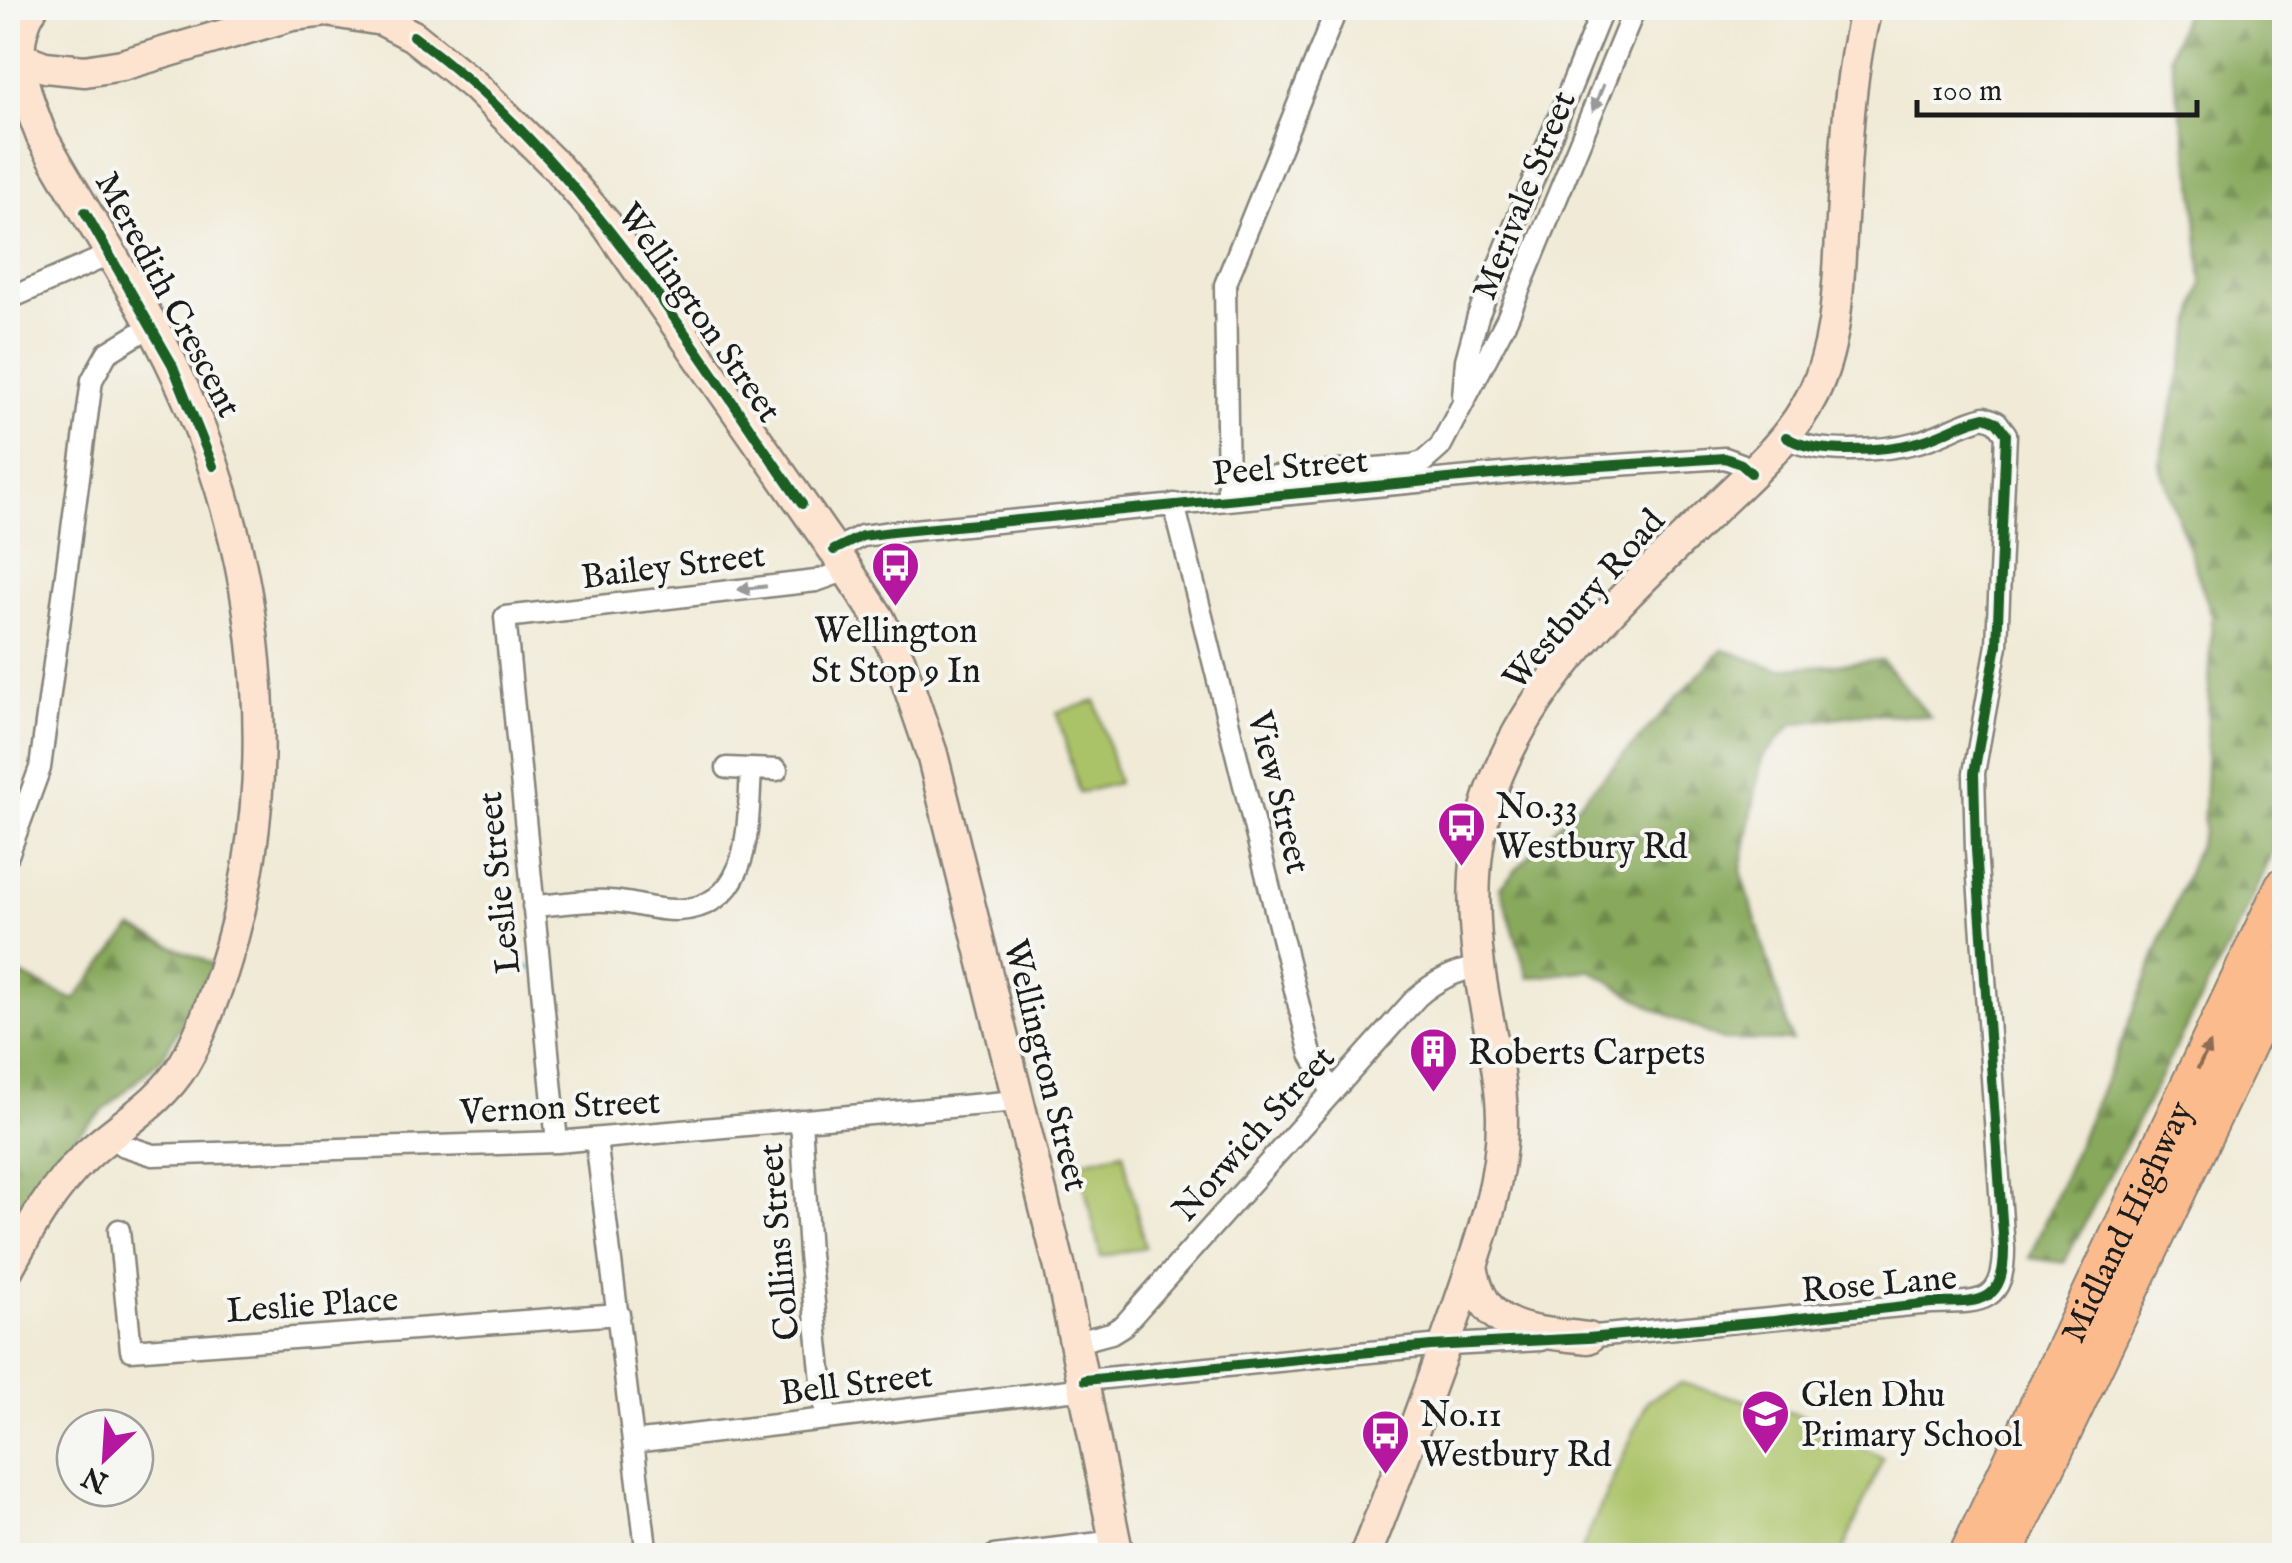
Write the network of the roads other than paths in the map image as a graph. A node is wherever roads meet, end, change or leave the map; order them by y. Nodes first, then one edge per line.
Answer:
1 (32, 8) edge
2 (1337, 8) edge
3 (1603, 8) edge
4 (1635, 8) edge
5 (1866, 8) edge
6 (360, 11) edge
7 (13, 56) edge
8 (111, 254) junction
9 (8, 299) edge
10 (151, 326) junction
11 (1462, 402) junction
12 (1786, 437) junction
13 (1751, 473) junction
14 (1229, 490) junction
15 (1174, 504) junction
16 (841, 560) junction
17 (505, 617) joint
18 (728, 768) dead end
19 (777, 770) dead end
20 (752, 771) junction
21 (8, 855) edge
22 (2284, 887) edge
23 (533, 906) junction
24 (2284, 966) edge
25 (1479, 967) junction
26 (1332, 1092) junction
27 (1017, 1102) junction
28 (2178, 1111) junction
29 (801, 1120) junction
30 (111, 1136) junction
31 (596, 1139) junction
32 (557, 1142) junction
33 (2169, 1210) junction
34 (120, 1230) dead end
35 (1472, 1266) junction
36 (8, 1268) edge
37 (619, 1314) junction
38 (1588, 1338) junction
39 (1076, 1342) junction
40 (1444, 1345) junction
41 (1086, 1384) junction
42 (826, 1419) junction
43 (633, 1442) junction
44 (1117, 1549) edge
45 (647, 1556) edge
46 (994, 1556) edge
47 (1366, 1556) edge
48 (1945, 1556) edge
49 (1968, 1556) edge
50 (2003, 1556) edge
51 (2031, 1556) edge

1 - 7 main road
2 - 14 street
3 - 11 street, Merivale Street
4 -> 11 street, Merivale Street
5 - 12 main road, Westbury Road
6 - 7 main road, Wellington Street
6 - 16 main road, Wellington Street
7 - 8 main road, Meredith Crescent
8 - 9 street
8 - 10 main road, Meredith Crescent
10 - 21 street
10 - 30 main road, Meredith Crescent
11 - 14 street, Merivale Street
12 - 13 main road, Westbury Road
12 - 38 street, Rose Lane
13 - 14 street, Peel Street
13 - 25 main road, Westbury Road
14 - 15 street, Peel Street
15 - 16 street, Peel Street
15 - 26 street, View Street
16 -> 17 street, Bailey Street
16 - 27 main road, Wellington Street
17 - 23 street, Leslie Street
18 - 20 street
19 - 20 street
20 - 23 street
28 -> 22 highway, Midland Highway
23 - 32 street, Leslie Street
24 - 33 highway, Midland Highway
25 - 26 street, Norwich Street
25 - 35 main road, Westbury Road
26 - 39 street, Norwich Street
27 - 29 street, Vernon Street
27 - 39 main road, Wellington Street
28 - 48 highway
28 - 49 highway, Midland Highway
29 - 31 street, Vernon Street
29 - 42 street, Collins Street
30 - 32 street, Vernon Street
30 - 36 main road, Meredith Crescent
31 - 32 street, Vernon Street
31 - 37 street
33 - 50 highway, Midland Highway
33 - 51 highway
34 - 37 street, Leslie Place
35 - 38 main road
35 - 40 main road, Westbury Road
37 - 43 street
38 - 40 street, Rose Lane
39 - 41 main road, Wellington Street
40 - 41 street, Rose Lane
40 - 47 main road, Westbury Road
41 - 42 street, Bell Street
41 - 44 main road, Wellington Street
42 - 43 street, Bell Street
43 - 45 street
44 - 46 street

